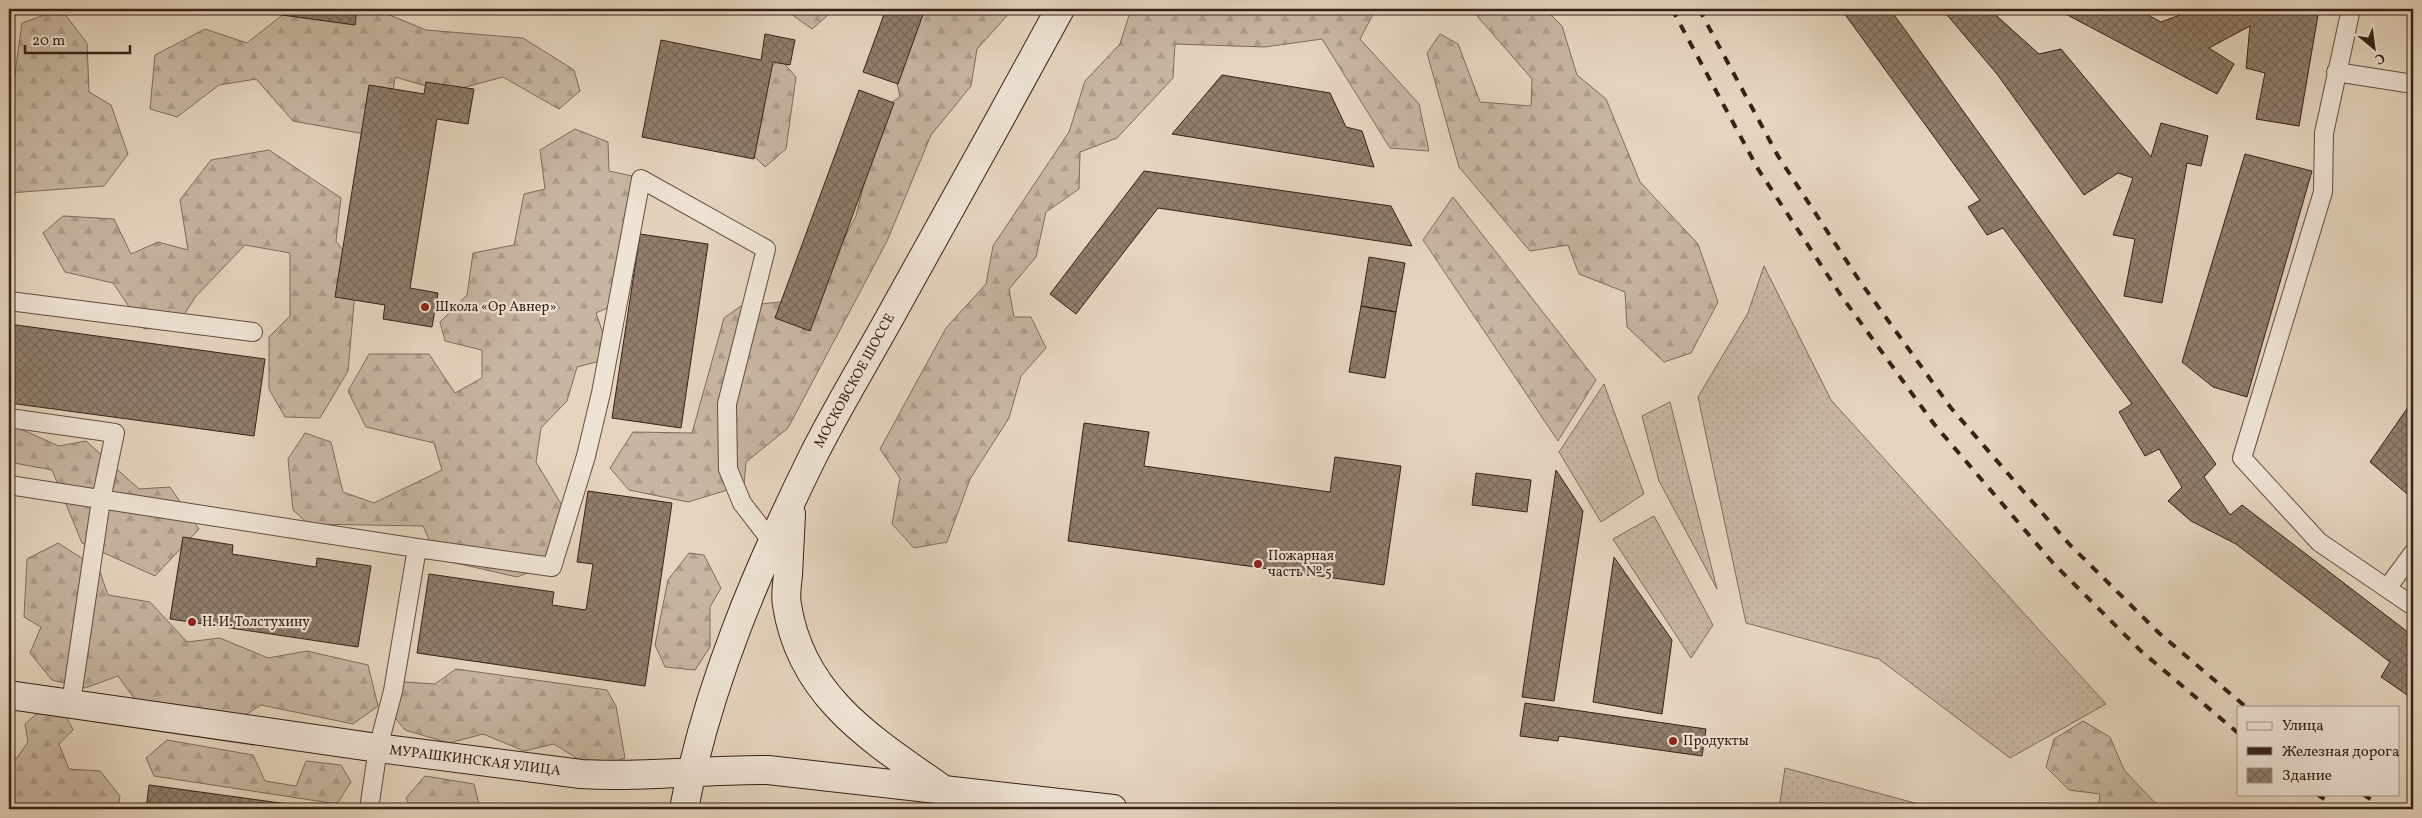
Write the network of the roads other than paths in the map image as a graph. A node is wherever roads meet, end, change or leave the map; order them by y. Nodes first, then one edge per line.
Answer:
1 (1060, 9) edge
2 (2351, 9) edge
3 (2336, 72) junction
4 (2413, 84) edge
5 (9, 301) edge
6 (253, 332) dead end
7 (9, 418) edge
8 (9, 486) edge
9 (101, 500) junction
10 (792, 502) junction
11 (772, 542) junction
12 (417, 548) junction
13 (2413, 553) edge
14 (2388, 587) junction
15 (2413, 606) edge
16 (9, 695) edge
17 (71, 704) junction
18 (378, 748) junction
19 (691, 771) junction
20 (944, 790) junction
21 (369, 809) edge
22 (684, 809) edge
23 (1113, 809) edge

1 - 10 main road, МОСКОВСКОЕ ШОССЕ
2 - 3 lane
3 - 4 lane
3 - 14 lane
5 - 6 lane
7 - 9 lane
8 - 9 lane
9 - 12 lane
9 - 17 lane
10 - 11 main road, МОСКОВСКОЕ ШОССЕ
10 - 20 main road, МУРАШКИНСКАЯ УЛИЦА
11 - 12 lane
11 - 19 main road, МОСКОВСКОЕ ШОССЕ
12 - 18 lane
13 - 14 lane
14 - 15 lane
16 - 17 main road, МУРАШКИНСКАЯ УЛИЦА
17 - 18 main road, МУРАШКИНСКАЯ УЛИЦА
18 - 19 main road, МУРАШКИНСКАЯ УЛИЦА
18 - 21 lane
19 - 20 main road, МУРАШКИНСКАЯ УЛИЦА
19 - 22 main road, МОСКОВСКОЕ ШОССЕ
20 - 23 main road, МУРАШКИНСКАЯ УЛИЦА

